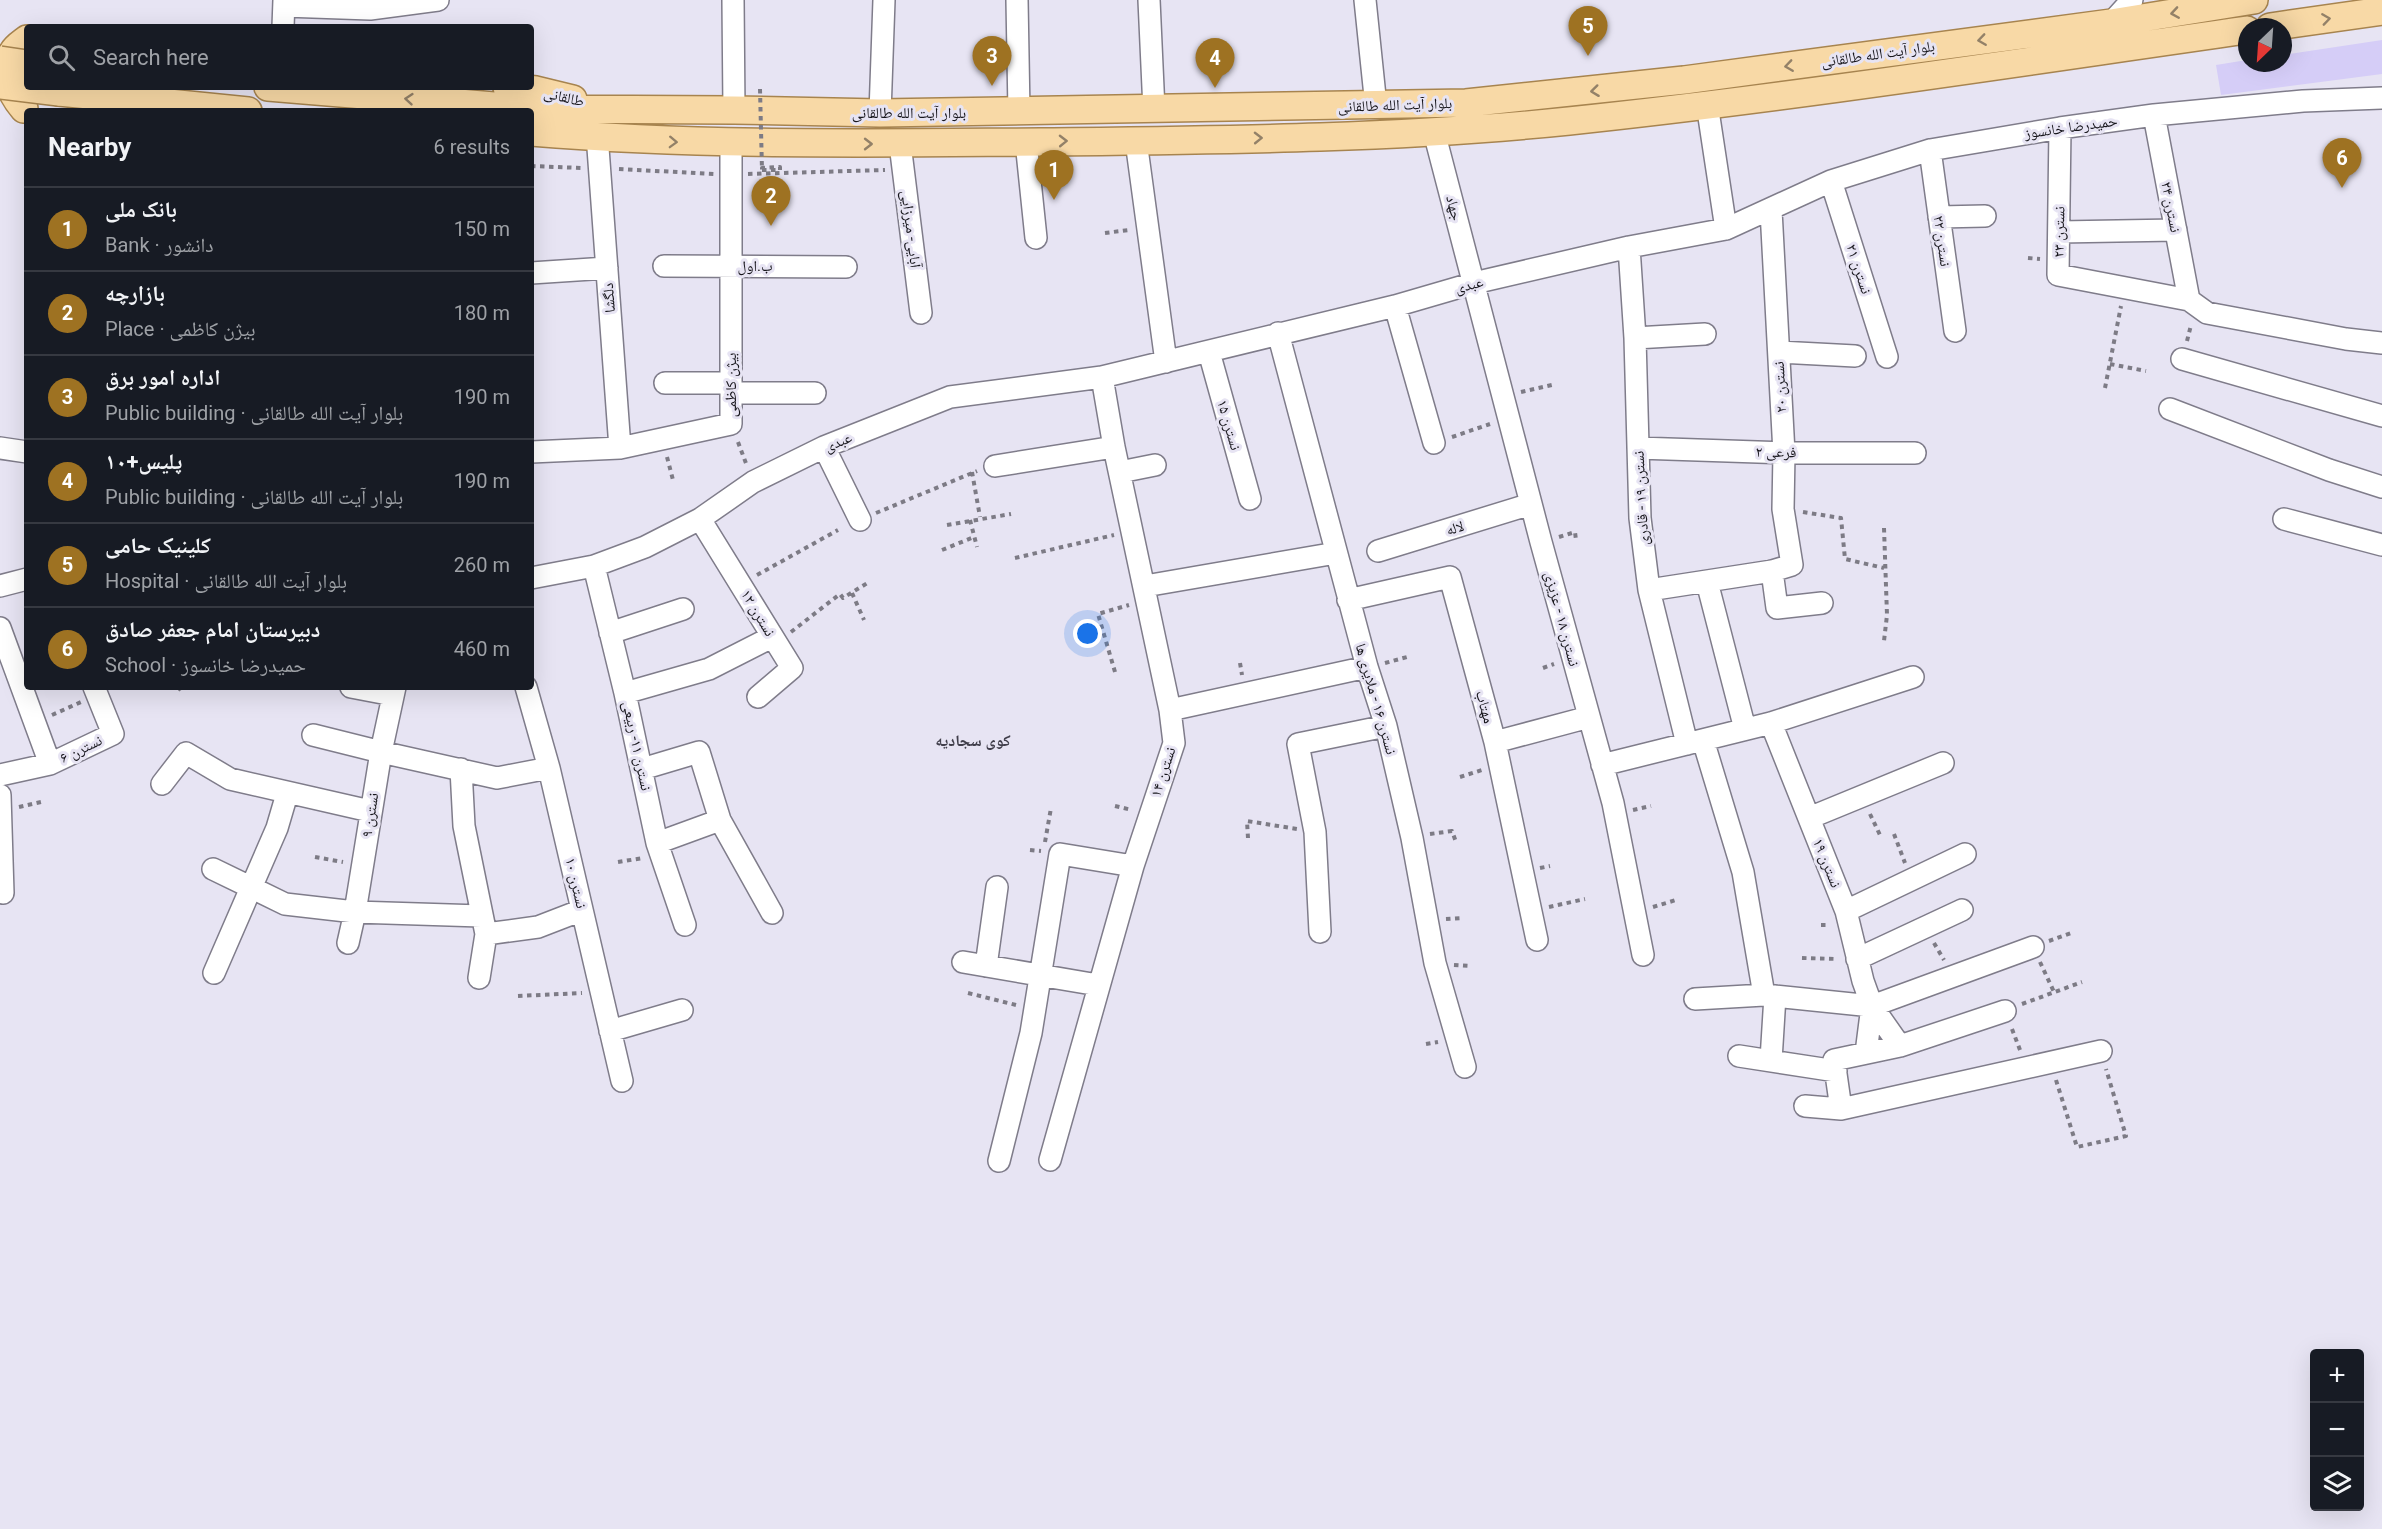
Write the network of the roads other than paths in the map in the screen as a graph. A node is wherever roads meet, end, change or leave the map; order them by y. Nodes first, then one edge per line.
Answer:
1 (438, 0) edge
2 (733, 0) edge
3 (884, 0) edge
4 (1017, 0) edge
5 (1149, 0) edge
6 (1365, 0) edge
7 (2132, 0) edge
8 (2254, 0) edge
9 (284, 11) edge
10 (2382, 11) edge
11 (2111, 23) junction
12 (2292, 24) edge
13 (2238, 31) edge
14 (0, 36) edge
15 (24, 39) edge
16 (24, 42) edge
17 (0, 60) edge
18 (24, 64) edge
19 (0, 85) edge
20 (291, 90) edge
21 (534, 90) edge
22 (2382, 98) edge
23 (1707, 104) junction
24 (33, 106) edge
25 (1376, 106) junction
26 (119, 108) edge
27 (430, 108) edge
28 (621, 110) junction
29 (734, 110) junction
30 (1154, 110) junction
31 (1019, 112) junction
32 (880, 113) junction
33 (2154, 115) junction
34 (534, 121) edge
35 (534, 122) edge
36 (2060, 128) junction
37 (1434, 132) junction
38 (625, 140) junction
39 (1136, 141) junction
40 (1026, 142) junction
41 (731, 143) junction
42 (1930, 150) junction
43 (534, 152) edge
44 (902, 157) junction
45 (599, 158) junction
46 (1831, 182) junction
47 (1771, 210) junction
48 (1985, 216) dead end
49 (1939, 217) junction
50 (1726, 229) junction
51 (2176, 230) junction
52 (2059, 232) junction
53 (1036, 238) dead end
54 (1629, 247) junction
55 (664, 266) dead end
56 (731, 266) junction
57 (846, 267) dead end
58 (606, 268) junction
59 (534, 273) edge
60 (1474, 283) junction
61 (2189, 300) junction
62 (1395, 306) junction
63 (921, 313) dead end
64 (1955, 331) dead end
65 (1278, 333) junction
66 (1705, 334) dead end
67 (1635, 338) junction
68 (2382, 343) edge
69 (1209, 352) junction
70 (1779, 352) junction
71 (1855, 356) dead end
72 (1887, 357) dead end
73 (2182, 359) dead end
74 (1166, 362) junction
75 (1102, 377) junction
76 (665, 383) dead end
77 (731, 388) junction
78 (815, 393) dead end
79 (2170, 409) dead end
80 (2382, 416) edge
81 (1434, 443) road end
82 (0, 447) edge
83 (824, 447) junction
84 (1114, 447) junction
85 (620, 448) junction
86 (1638, 448) junction
87 (24, 452) edge
88 (534, 452) edge
89 (1784, 453) junction
90 (1915, 453) dead end
91 (1155, 465) dead end
92 (995, 466) dead end
93 (1120, 472) junction
94 (2382, 487) edge
95 (1250, 499) dead end
96 (1531, 504) junction
97 (700, 519) junction
98 (2284, 519) dead end
99 (860, 520) road end
100 (2382, 545) edge
101 (1378, 551) dead end
102 (1336, 553) junction
103 (594, 566) junction
104 (1782, 568) junction
105 (534, 577) edge
106 (24, 580) edge
107 (1707, 582) junction
108 (0, 586) edge
109 (1649, 590) junction
110 (1146, 593) junction
111 (1348, 600) junction
112 (1822, 603) dead end
113 (683, 609) dead end
114 (0, 628) edge
115 (610, 633) junction
116 (774, 640) junction
117 (7, 663) edge
118 (1366, 667) junction
119 (1913, 677) dead end
120 (527, 690) edge
121 (96, 691) edge
122 (394, 691) edge
123 (626, 693) junction
124 (758, 697) dead end
125 (1170, 710) junction
126 (1589, 717) junction
127 (1771, 723) junction
128 (1386, 726) junction
129 (1745, 729) junction
130 (313, 735) dead end
131 (1495, 742) junction
132 (1695, 742) junction
133 (381, 752) junction
134 (1943, 763) dead end
135 (50, 764) junction
136 (1602, 765) junction
137 (549, 768) junction
138 (642, 769) junction
139 (462, 770) junction
140 (0, 775) edge
141 (162, 784) dead end
142 (287, 794) junction
143 (0, 795) edge
144 (370, 811) junction
145 (1809, 818) junction
146 (720, 820) junction
147 (657, 843) junction
148 (1965, 854) dead end
149 (1133, 866) junction
150 (213, 869) dead end
151 (997, 887) dead end
152 (252, 888) junction
153 (3, 894) dead end
154 (582, 909) junction
155 (1962, 910) dead end
156 (1846, 911) junction
157 (355, 912) junction
158 (772, 913) dead end
159 (484, 925) junction
160 (685, 925) dead end
161 (1320, 932) dead end
162 (1537, 940) dead end
163 (348, 943) dead end
164 (2033, 947) road end
165 (1643, 955) dead end
166 (1857, 959) junction
167 (963, 962) dead end
168 (986, 966) junction
169 (214, 973) dead end
170 (1040, 976) junction
171 (479, 978) dead end
172 (1098, 985) junction
173 (1769, 995) junction
174 (1695, 999) dead end
175 (1872, 1006) junction
176 (682, 1010) dead end
177 (2005, 1011) road end
178 (610, 1031) junction
179 (1900, 1046) junction
180 (2101, 1051) road end
181 (1866, 1053) junction
182 (1739, 1056) dead end
183 (1772, 1060) junction
184 (1465, 1067) dead end
185 (1836, 1071) junction
186 (622, 1081) dead end
187 (1805, 1106) dead end
188 (1841, 1109) junction
189 (1050, 1160) dead end
190 (999, 1161) dead end

1 - 9 street
2 - 29 street
3 - 32 street
4 - 31 street
5 - 30 street
6 - 25 street
7 - 11 street
8 -> 11 main road, بلوار آیت الله طالقانی
12 -> 10 main road
11 -> 25 main road, بلوار آیت الله طالقانی
13 - 23 main road, بلوار آیت الله طالقانی
14 - 15 main road
16 - 24 main road
17 - 18 main road, bridge
19 - 24 main road, bridge
27 -> 20 main road
21 - 28 main road, طالقانی
22 - 33 street, حمیدرضا خانسوز
23 - 37 main road, بلوار آیت الله طالقانی
23 - 50 street
24 - 26 main road
25 - 30 main road, بلوار آیت الله طالقانی
28 - 29 main road, بلوار آیت الله طالقانی
28 - 34 main road, بلوار آیت الله طالقانی
29 - 32 main road, بلوار آیت الله طالقانی
30 - 31 main road, بلوار آیت الله طالقانی
31 - 32 main road, بلوار آیت الله طالقانی
33 - 36 street, حمیدرضا خانسوز
33 - 51 street, نسترن ۲۴
35 - 38 main road, بلوار آیت الله طالقانی
36 - 42 street, حمیدرضا خانسوز
36 - 52 street, نسترن ۲۳
39 -> 37 main road, بلوار آیت الله طالقانی
37 - 60 street, جهاد
38 -> 41 main road, بلوار آیت الله طالقانی
38 - 45 main road
40 -> 39 main road, بلوار آیت الله طالقانی
39 - 74 street
40 - 44 main road, بلوار آیت الله طالقانی
40 - 53 street
41 -> 44 main road, بلوار آیت الله طالقانی
41 - 56 street, بیژن کاظمی
42 - 46 street, حمیدرضا خانسوز
42 - 49 street, نسترن ۲۲
43 - 45 main road
44 - 63 street, آبایی- میرزایی
45 - 58 street, دلگشا
46 - 47 street, حمیدرضا خانسوز
46 - 72 street, نسترن ۲۱
47 - 50 street, عبدی
47 - 70 street, نسترن ۲۰
48 - 49 street
49 - 64 street, نسترن ۲۲
50 - 54 street, عبدی
51 - 52 street
51 - 61 street, نسترن ۲۴
52 - 61 street, نسترن ۲۳
54 - 60 street, عبدی
54 - 67 street, نسترن ۱۹ - قادری
55 - 56 street, ب.اول
56 - 57 street, ب.اول
56 - 77 street, بیژن کاظمی
58 - 59 street
58 - 85 street, دلگشا
60 - 62 street, عبدی
60 - 96 street, نسترن ۱۸ - عزیزی
61 - 68 street, نسترن ۲۳
62 - 65 street, عبدی
62 - 81 street
65 - 69 street, عبدی
65 - 102 street, نسترن ۱۶ - ملایری ها
66 - 67 street
67 - 86 street, نسترن ۱۹ - قادری
69 - 74 street, عبدی
69 - 95 street, نسترن ۱۵
70 - 71 street
70 - 89 street, نسترن ۲۰
73 - 80 street
74 - 75 street, عبدی
75 - 83 street, عبدی
75 - 84 street, نسترن ۱۴
76 - 77 street
77 - 78 street
77 - 85 street, بیژن کاظمی
79 - 94 street
82 - 87 street
83 - 97 street, عبدی
83 - 99 street
84 - 92 street
84 - 93 street, نسترن ۱۴
85 - 88 street, بیژن کاظمی
86 - 89 street, فرعی ۲
86 - 109 street, نسترن ۱۹ - قادری
89 - 90 street, فرعی ۲
89 - 104 street, نسترن ۲۰
91 - 93 street
93 - 110 street, نسترن ۱۴
96 - 101 street, لاله
96 - 126 street, نسترن ۱۸ - عزیزی
97 - 103 street, عبدی
97 - 116 street, نسترن ۱۲
98 - 100 street
102 - 110 street
102 - 111 street, نسترن ۱۶ - ملایری ها
103 - 105 street, عبدی
103 - 115 street, نسترن ۱۱- ربیعی
104 - 107 street
104 - 112 street, نسترن ۲۰
106 - 108 street
107 - 109 street
107 - 129 street
109 - 132 street, نسترن ۱۹ - قادری
110 - 125 street, نسترن ۱۴
111 - 118 street, نسترن ۱۶ - ملایری ها
111 - 131 street, مهتاب
113 - 115 street
114 - 117 street
115 - 123 street, نسترن ۱۱- ربیعی
116 - 123 street
116 - 124 street, نسترن ۱۲
117 - 135 street
118 - 125 street
118 - 128 street, نسترن ۱۶ - ملایری ها
119 - 127 street
120 - 137 street, نسترن ۱۰
121 - 135 street, نسترن ۶
122 - 133 street, نسترن ۹
123 - 138 street, نسترن ۱۱- ربیعی
125 - 149 street, نسترن ۱۴
126 - 131 street
126 - 136 street, نسترن ۱۸ - عزیزی
127 - 129 street
127 - 145 street, نسترن ۱۹
128 - 161 street
128 - 184 street, نسترن ۱۶ - ملایری ها
129 - 132 street
130 - 133 street
131 - 162 street, مهتاب
132 - 136 street
132 - 173 street, نسترن ۱۹ - قادری
133 - 139 street
133 - 144 street, نسترن ۹
134 - 145 street
135 - 140 street, نسترن ۶
136 - 165 street, نسترن ۱۸ - عزیزی
137 - 139 street
137 - 154 street, نسترن ۱۰
138 - 146 street
138 - 147 street, نسترن ۱۱- ربیعی
139 - 159 street
141 - 142 street
142 - 144 street
142 - 152 street
143 - 153 street
144 - 157 street, نسترن ۹
145 - 156 street, نسترن ۱۹
146 - 147 street
146 - 158 street
147 - 160 street, نسترن ۱۱- ربیعی
148 - 156 street
149 - 170 street
149 - 172 street, نسترن ۱۴
150 - 152 street
151 - 168 street
152 - 157 street
152 - 169 street
154 - 159 street
154 - 178 street, نسترن ۱۰
155 - 166 street
156 - 166 street, نسترن ۱۹
157 - 159 street
157 - 163 street, نسترن ۹
159 - 171 street
164 - 175 street
166 - 175 street, نسترن ۱۹
167 - 168 street
168 - 170 street
170 - 172 street
170 - 190 street
172 - 189 street, نسترن ۱۴
173 - 174 street
173 - 175 street
173 - 183 street, نسترن ۱۹ - قادری
175 - 179 street, نسترن ۱۹
175 - 181 street, نسترن ۱۹
176 - 178 street
177 - 179 street
178 - 186 street, نسترن ۱۰
179 - 181 street
180 - 188 street
181 - 185 street
182 - 183 street
183 - 185 street
185 - 188 street
187 - 188 street

